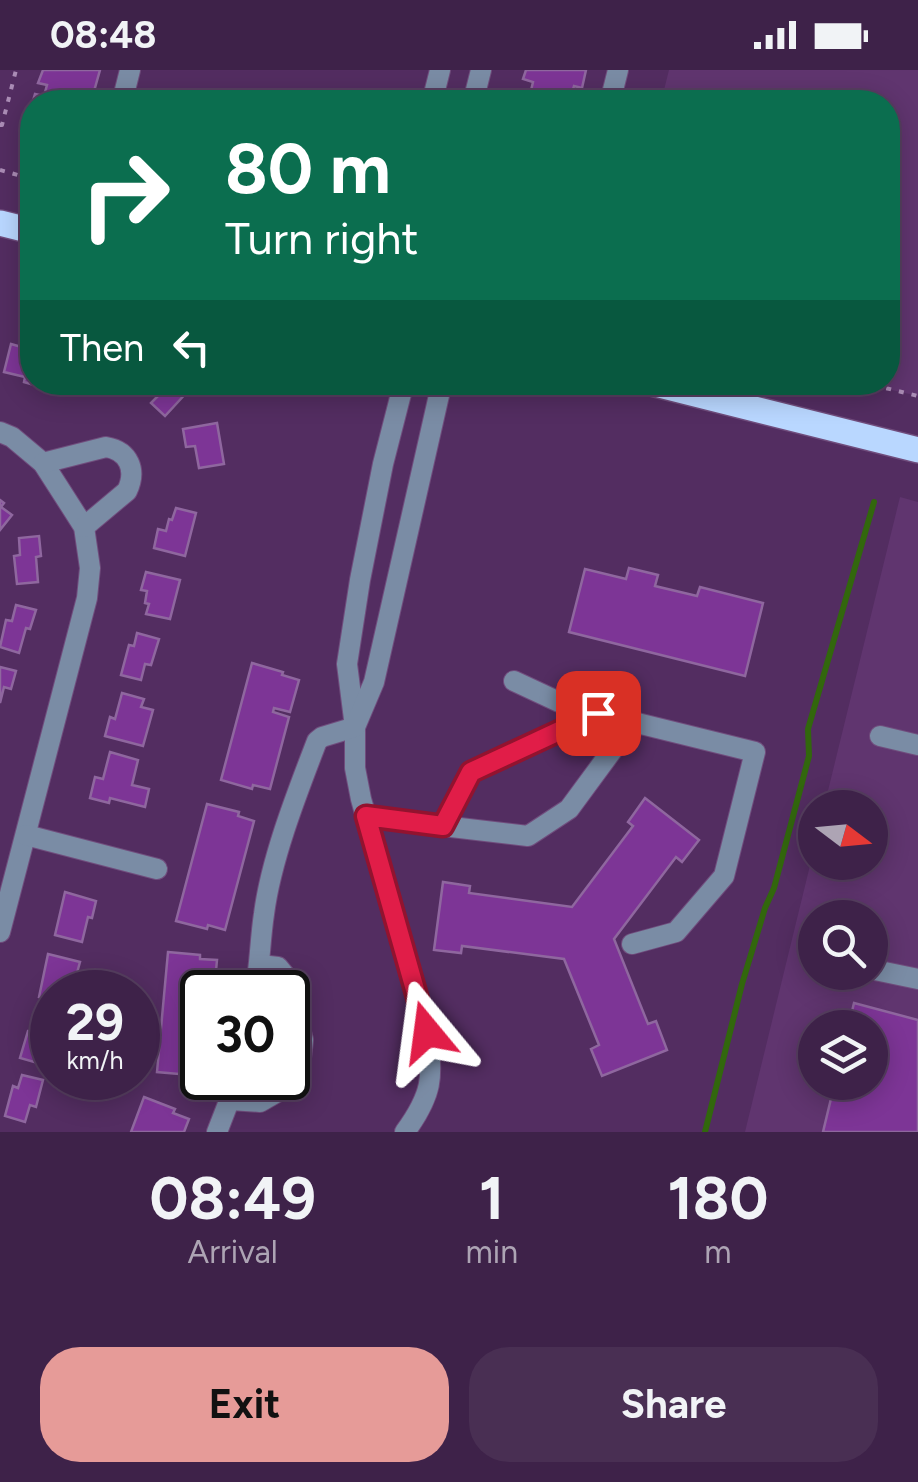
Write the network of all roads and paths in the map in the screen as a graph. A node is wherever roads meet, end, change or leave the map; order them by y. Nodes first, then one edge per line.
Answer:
1 (16, 70) edge
2 (0, 125) edge
3 (400, 395) edge
4 (439, 395) edge
5 (699, 395) edge
6 (393, 422) junction
7 (430, 430) junction
8 (0, 432) edge
9 (918, 450) edge
10 (43, 463) junction
11 (84, 527) junction
12 (358, 593) junction
13 (392, 600) junction
14 (514, 681) dead end
15 (598, 713) junction
16 (633, 722) junction
17 (355, 727) junction
18 (880, 736) dead end
19 (918, 745) edge
20 (366, 816) junction
21 (443, 826) junction
22 (26, 835) junction
23 (157, 869) dead end
24 (0, 932) edge
25 (632, 944) dead end
26 (260, 965) junction
27 (259, 970) edge
28 (280, 970) edge
29 (888, 973) edge
30 (918, 979) edge
31 (230, 1100) joint
32 (264, 1100) edge
33 (217, 1132) edge
34 (406, 1132) edge

1 - 2 path
3 - 6 street
4 - 7 street
5 - 9 main road
6 - 7 street
6 - 12 street
7 - 13 street
8 - 10 street
10 - 11 street
10 - 11 street
11 - 22 street
12 - 13 street
12 - 17 street
13 - 17 street
14 - 15 street
15 - 16 street
15 - 21 street
16 - 21 street
16 - 25 street
17 - 20 street
17 - 26 street
18 - 19 street
20 - 21 street
20 - 34 street
22 - 23 street
22 - 24 street
26 - 27 street
26 - 28 street
29 - 30 street
31 - 32 street
31 - 33 street

